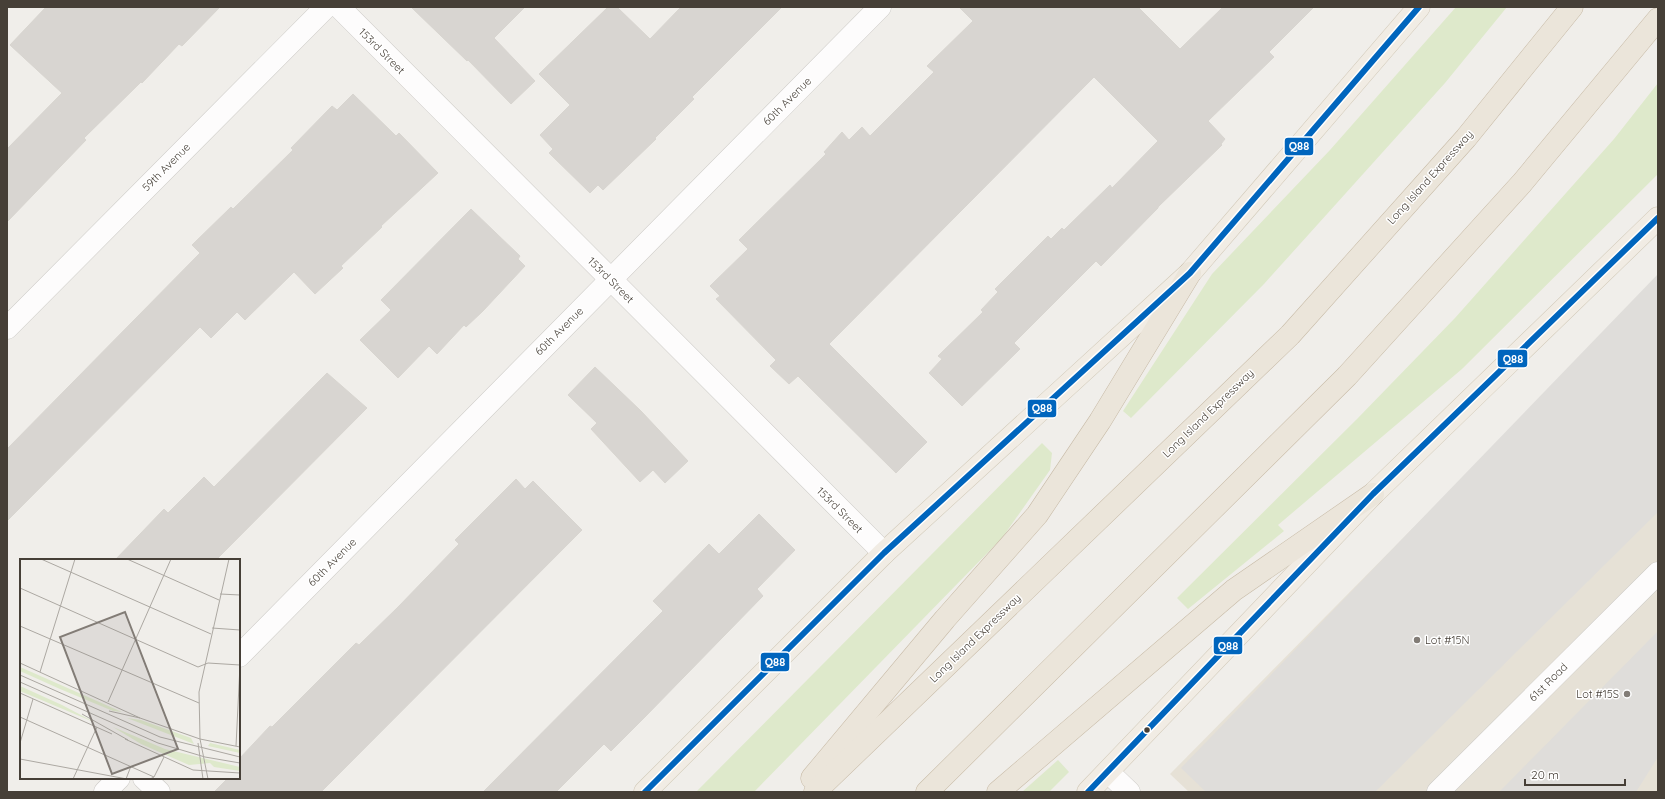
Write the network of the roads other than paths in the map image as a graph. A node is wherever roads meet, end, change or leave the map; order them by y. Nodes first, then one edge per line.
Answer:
1 (326, 7) edge
2 (339, 7) edge
3 (880, 7) edge
4 (1419, 7) edge
5 (1572, 7) edge
6 (1658, 19) edge
7 (1658, 218) edge
8 (1190, 273) junction
9 (610, 279) junction
10 (7, 328) edge
11 (1373, 494) junction
12 (884, 553) junction
13 (1658, 573) edge
14 (240, 655) edge
15 (1108, 772) junction
16 (118, 779) edge
17 (145, 779) edge
18 (105, 792) edge
19 (159, 792) edge
20 (645, 792) edge
21 (800, 792) edge
22 (815, 792) edge
23 (927, 792) edge
24 (998, 792) edge
25 (1088, 792) edge
26 (1129, 792) edge
27 (1438, 792) edge

1 - 10 street, 59th Avenue
2 - 9 street, 153rd Street
3 - 9 street, 60th Avenue
4 - 8 main road
5 - 22 highway, Long Island Expressway
6 - 23 highway
7 - 11 main road
8 - 12 main road
8 - 21 highway
9 - 12 street, 153rd Street
9 - 14 street, 60th Avenue
11 - 15 main road
11 - 24 highway
12 - 20 main road
13 - 27 street, 61st Road
15 - 25 main road
15 - 26 street
16 - 18 street
17 - 19 street

